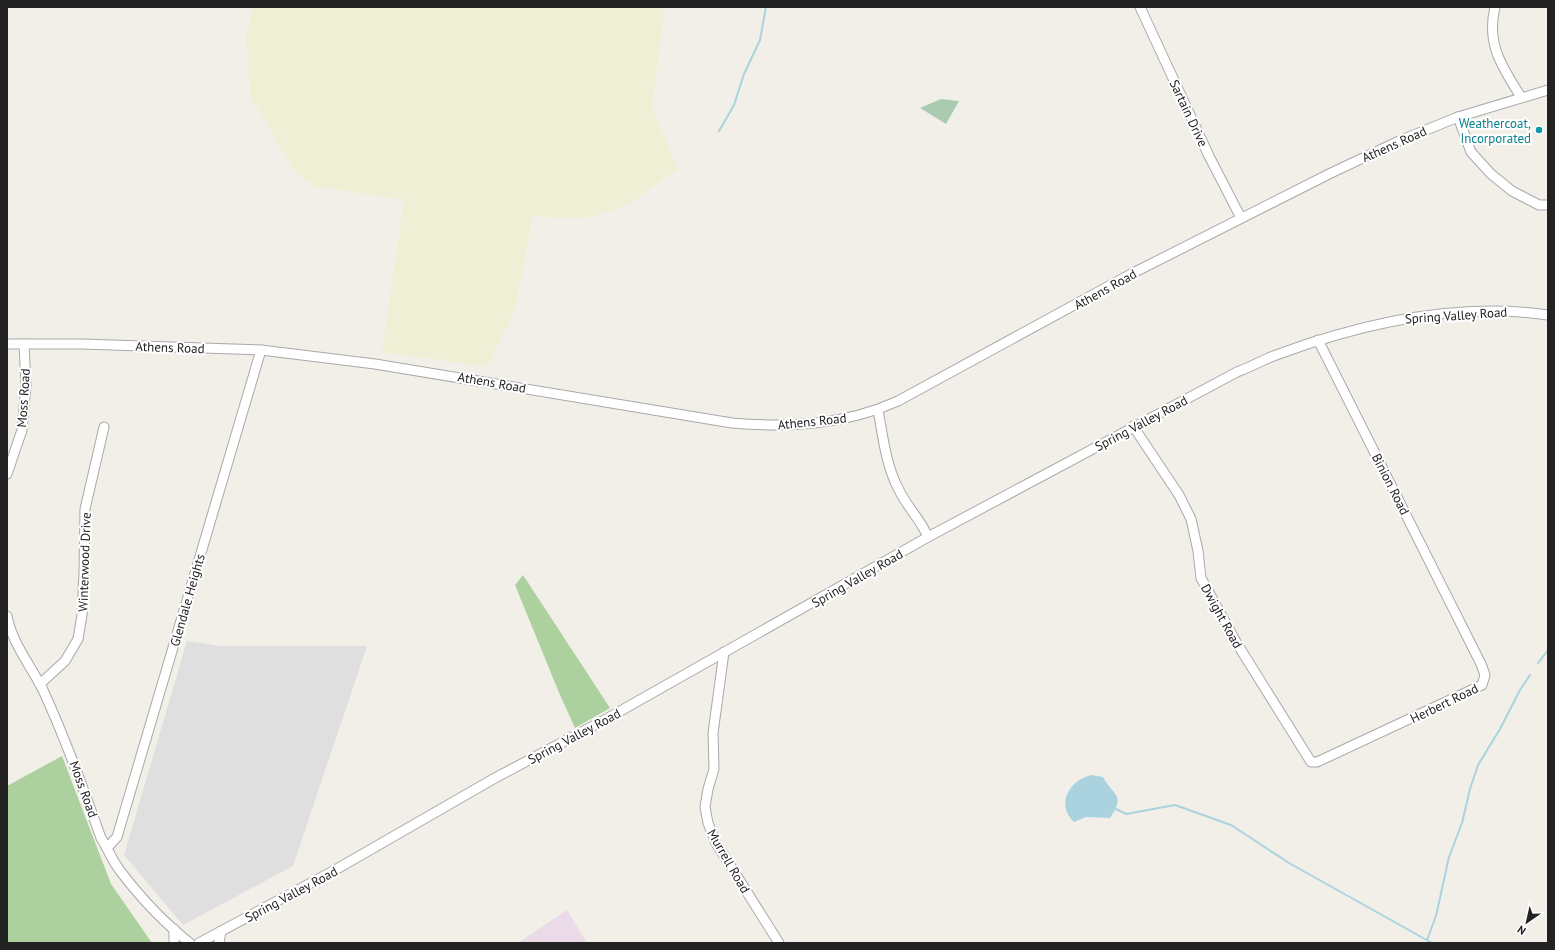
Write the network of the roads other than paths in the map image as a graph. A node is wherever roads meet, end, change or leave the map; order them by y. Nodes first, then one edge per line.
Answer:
1 (1140, 7) edge
2 (1495, 7) edge
3 (1548, 90) edge
4 (1521, 97) junction
5 (1458, 117) junction
6 (1548, 205) edge
7 (1242, 218) junction
8 (1548, 315) edge
9 (1318, 340) junction
10 (7, 344) edge
11 (24, 344) junction
12 (261, 350) junction
13 (878, 410) junction
14 (1133, 426) junction
15 (104, 427) dead end
16 (7, 474) edge
17 (928, 537) junction
18 (7, 616) edge
19 (1463, 628) joint
20 (724, 652) junction
21 (40, 684) junction
22 (1349, 747) joint
23 (107, 848) junction
24 (174, 929) junction
25 (221, 931) junction
26 (174, 943) edge
27 (190, 943) edge
28 (199, 943) edge
29 (219, 943) edge
30 (779, 943) edge

1 - 7 street, Sartain Drive
2 - 4 street
3 - 4 street, Athens Road
4 - 5 street, Athens Road
5 - 6 street
5 - 7 street, Athens Road
7 - 13 street, Athens Road
8 - 9 street, Spring Valley Road
9 - 14 street, Spring Valley Road
9 - 19 street, Binion Road
10 - 11 street, Athens Road
11 - 12 street, Athens Road
11 - 16 street, Moss Road
12 - 13 street, Athens Road
12 - 23 street, Glendale Heights
13 - 17 street
14 - 17 street, Spring Valley Road
14 - 22 street, Dwight Road
15 - 21 street, Winterwood Drive
17 - 20 street, Spring Valley Road
18 - 21 street, Moss Road
19 - 22 street, Herbert Road
20 - 25 street, Spring Valley Road
20 - 30 street, Murrell Road
21 - 23 street, Moss Road
23 - 24 street, Moss Road
24 - 26 street
24 - 27 street, Moss Road
25 - 28 street, Spring Valley Road
25 - 29 street

